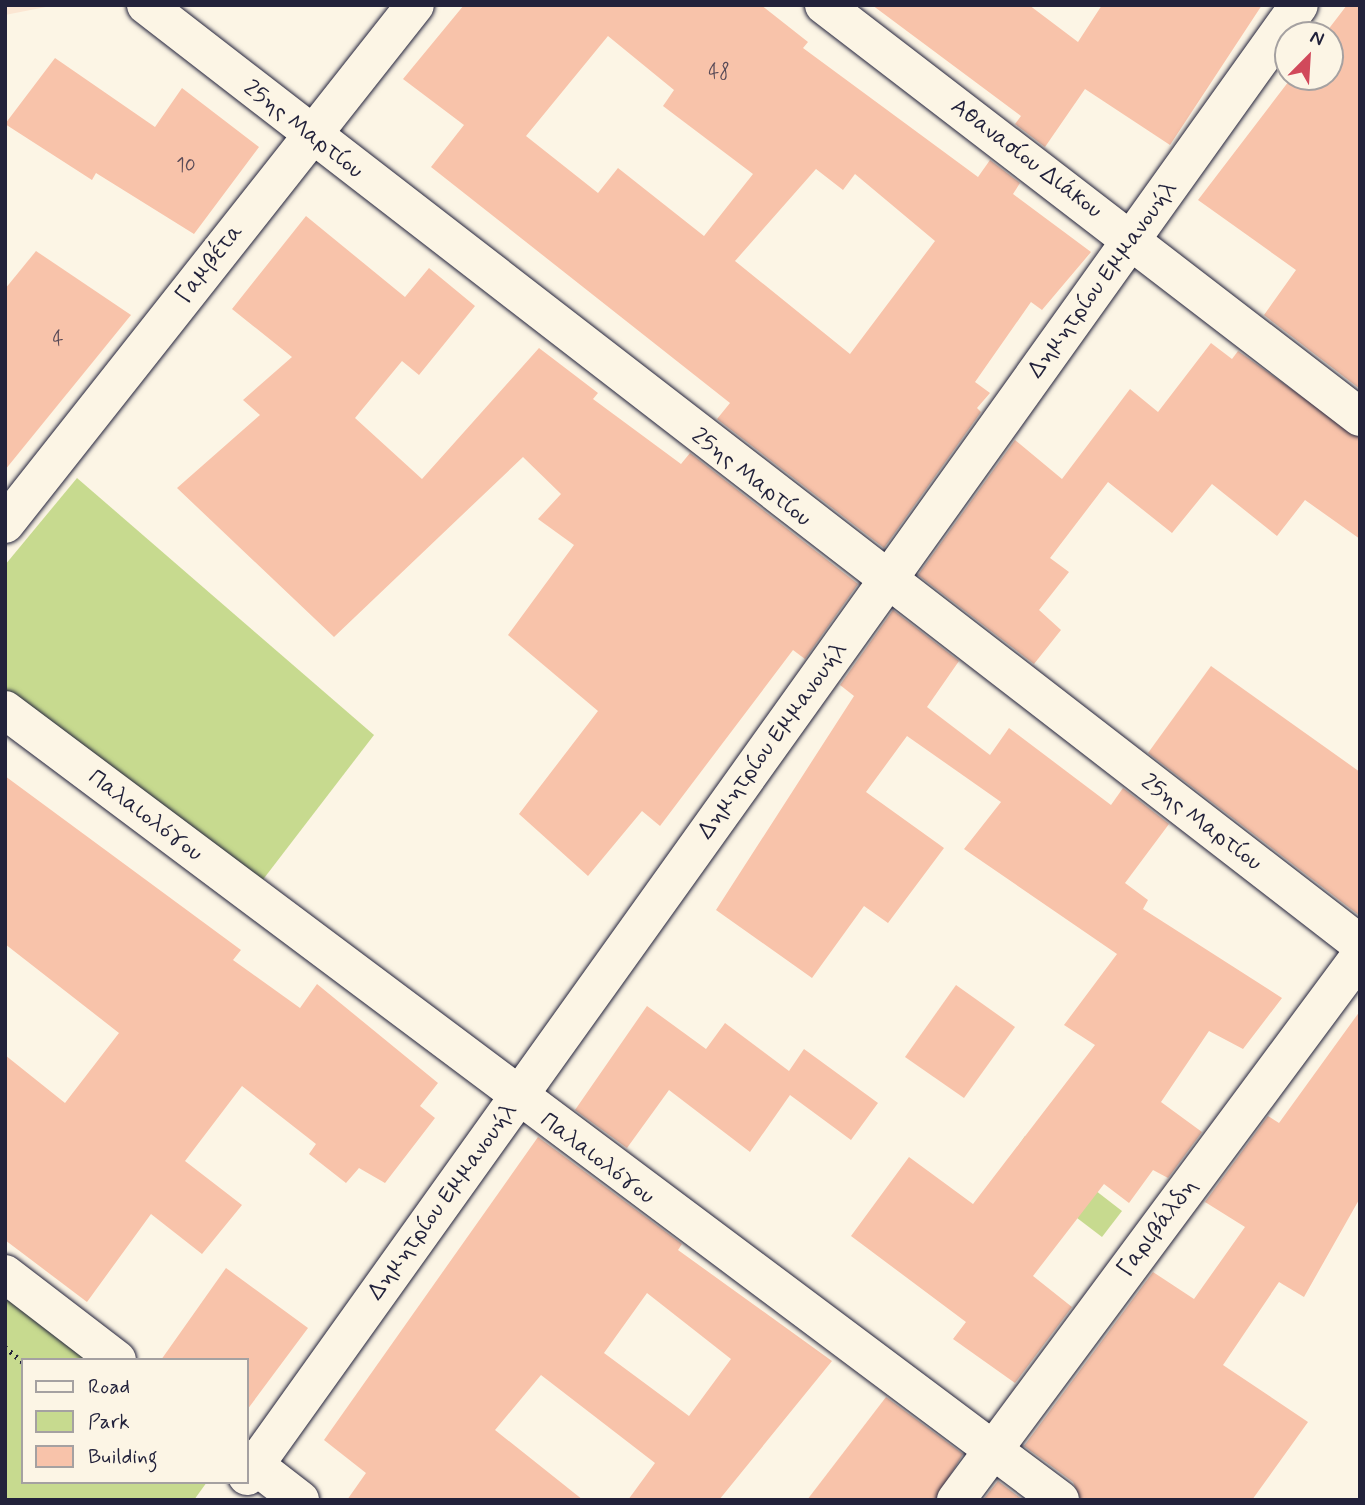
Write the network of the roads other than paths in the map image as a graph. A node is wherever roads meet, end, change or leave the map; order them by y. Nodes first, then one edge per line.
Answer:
1 (146, 5) edge
2 (415, 5) edge
3 (824, 5) edge
4 (1299, 5) edge
5 (311, 137) junction
6 (1131, 240) junction
7 (1360, 417) edge
8 (5, 524) edge
9 (886, 583) junction
10 (5, 710) edge
11 (1360, 944) edge
12 (1360, 956) edge
13 (516, 1099) junction
14 (5, 1274) edge
15 (114, 1358) edge
16 (992, 1451) junction
17 (248, 1470) edge
18 (240, 1484) edge
19 (230, 1500) edge
20 (300, 1500) edge
21 (956, 1500) edge
22 (1060, 1500) edge

1 - 5 street, 25ης Μαρτίου
2 - 5 street, Γαμβέτα
3 - 6 street, Αθανασίου Διάκου
4 - 6 street, Δημητρίου Εμμανουήλ
5 - 8 street, Γαμβέτα
5 - 9 street, 25ης Μαρτίου
6 - 7 street, Αθανασίου Διάκου
6 - 9 street, Δημητρίου Εμμανουήλ
9 - 11 street, 25ης Μαρτίου
9 - 13 street, Δημητρίου Εμμανουήλ
10 - 13 street, Παλαιολόγου
12 - 16 street, Γαριβάλδη
13 - 16 street, Παλαιολόγου
13 - 17 street, Δημητρίου Εμμανουήλ
14 - 15 street
16 - 21 street, Γαριβάλδη
16 - 22 street, Παλαιολόγου
17 - 20 street
18 - 19 street, Δημητρίου Εμμανουήλ

